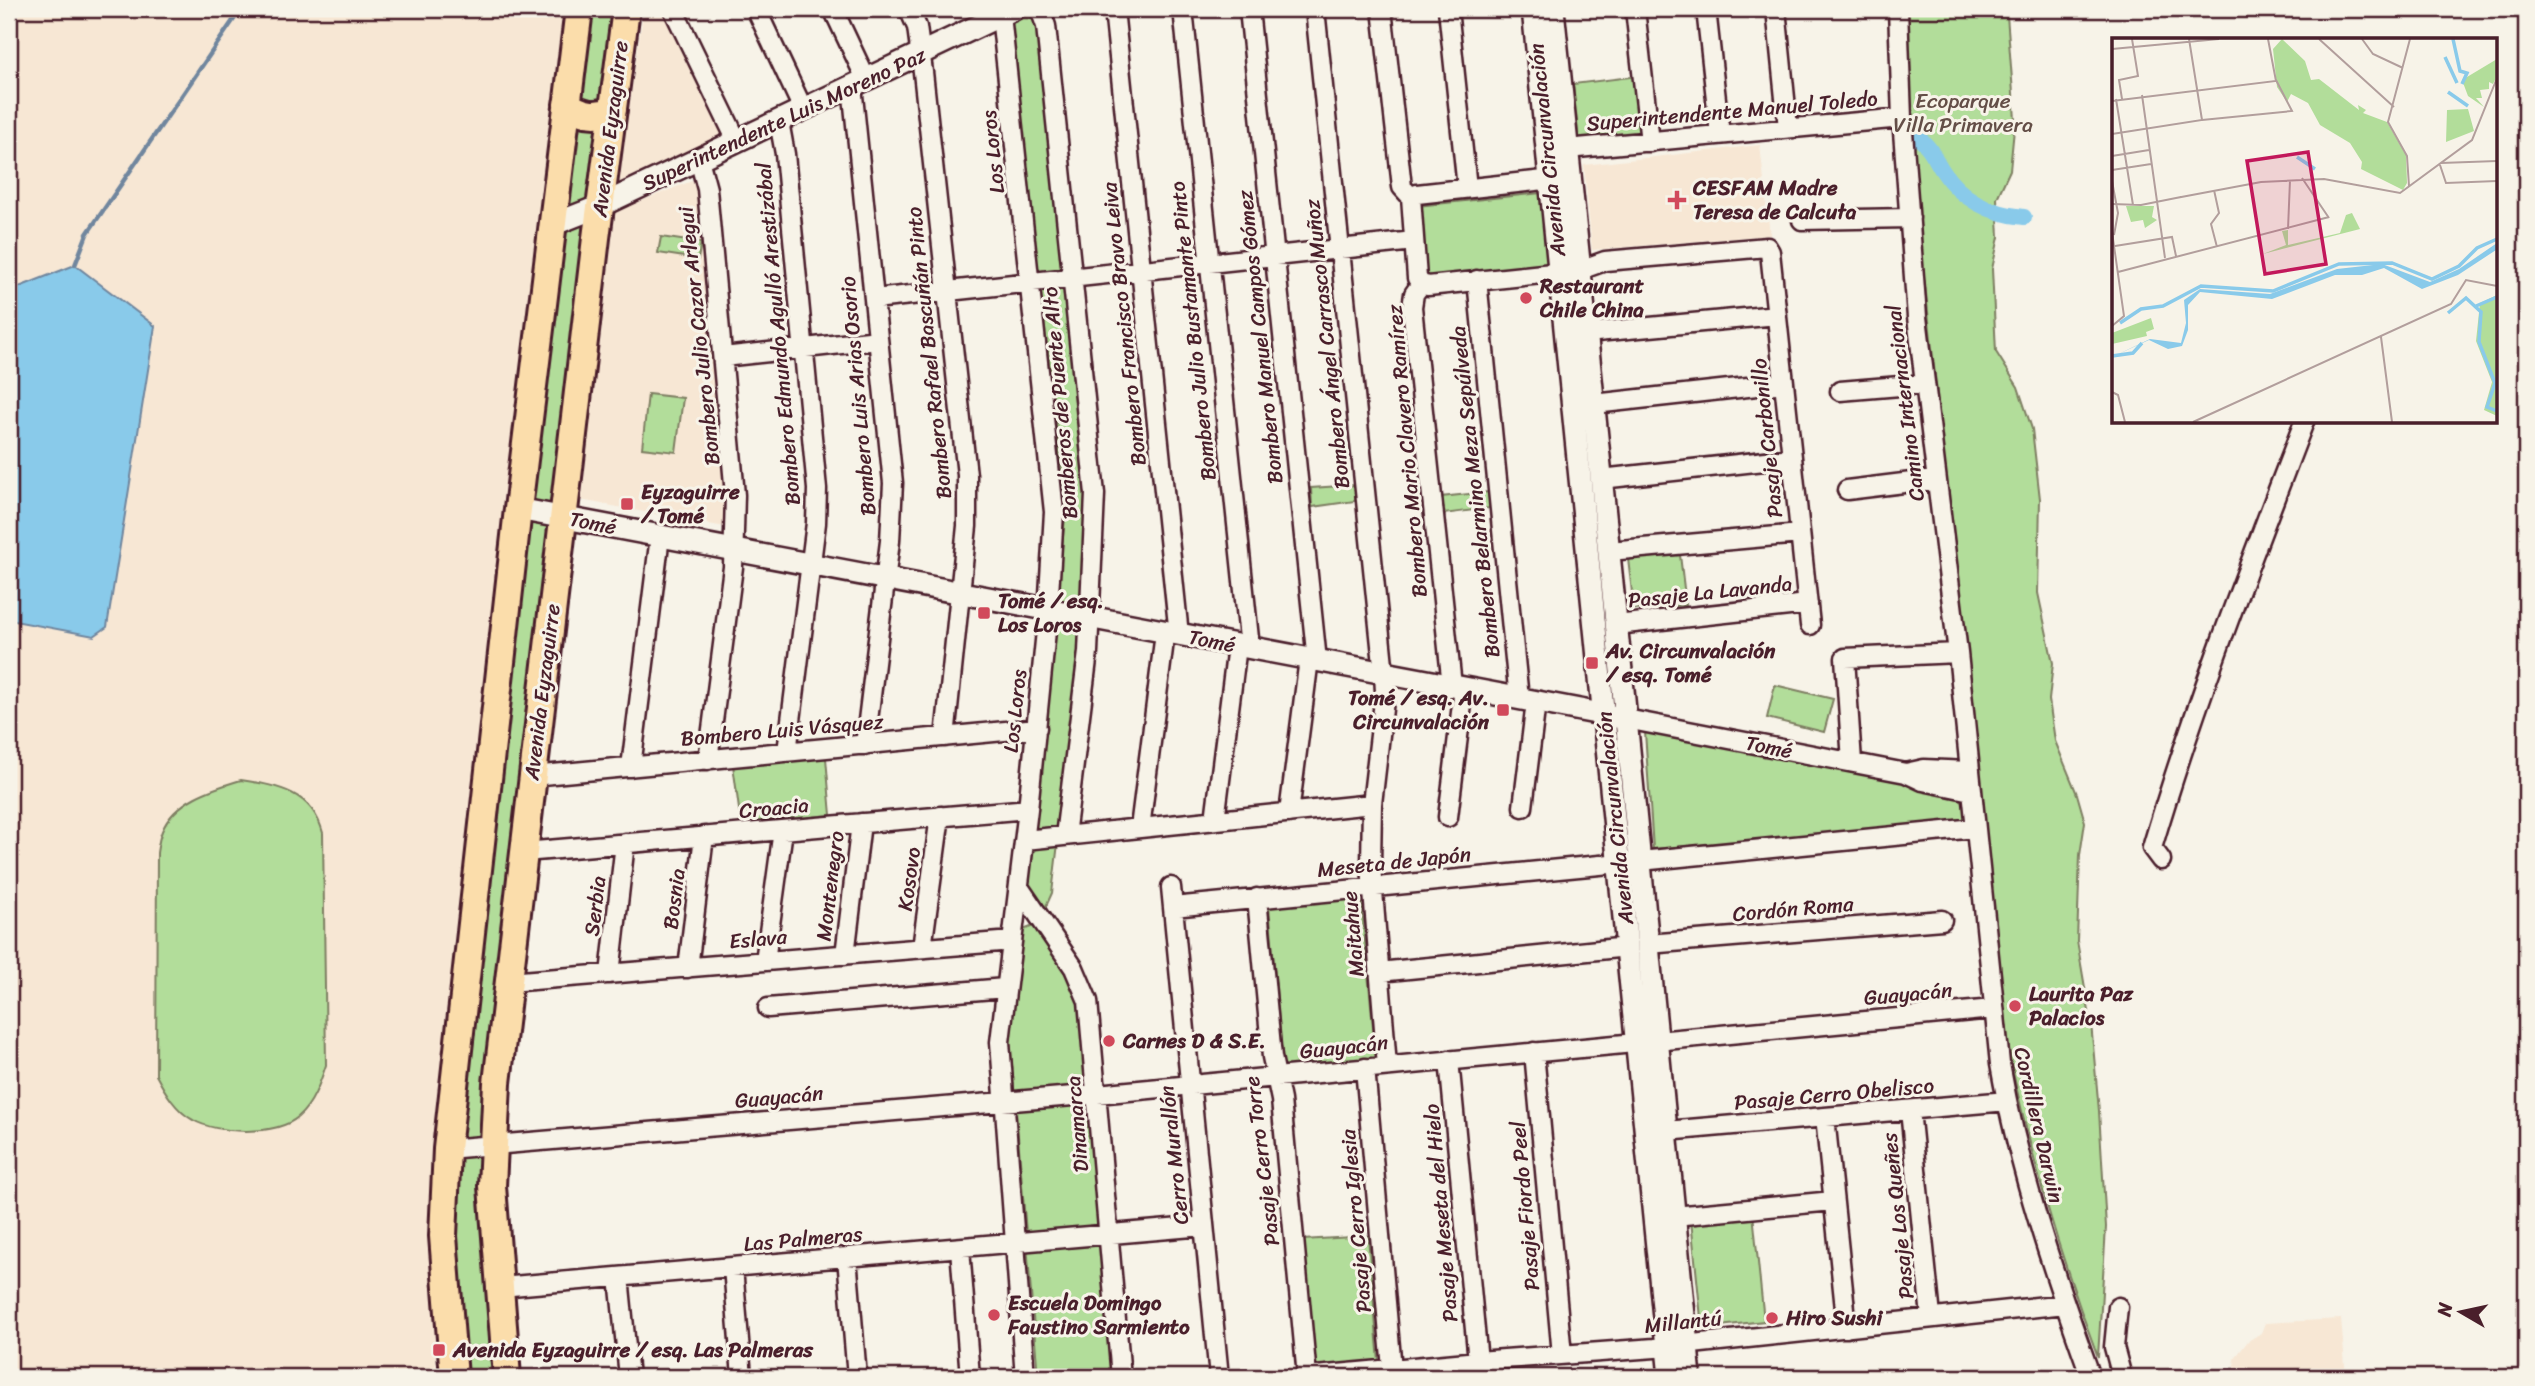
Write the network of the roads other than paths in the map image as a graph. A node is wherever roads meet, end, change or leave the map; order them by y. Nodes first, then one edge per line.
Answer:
1 (579, 9) edge
2 (626, 9) edge
3 (673, 9) edge
4 (755, 9) edge
5 (833, 9) edge
6 (909, 9) edge
7 (1040, 9) edge
8 (1114, 9) edge
9 (1183, 9) edge
10 (1249, 9) edge
11 (1315, 9) edge
12 (1382, 9) edge
13 (1448, 9) edge
14 (1533, 9) edge
15 (1553, 9) edge
16 (1635, 9) edge
17 (1706, 9) edge
18 (1776, 9) edge
19 (1898, 9) edge
20 (1005, 11) edge
21 (921, 53) junction
22 (859, 83) junction
23 (567, 104) junction
24 (613, 110) junction
25 (803, 110) junction
26 (1902, 118) junction
27 (779, 121) junction
28 (1788, 128) junction
29 (1720, 135) junction
30 (737, 141) junction
31 (1650, 142) junction
32 (1567, 149) junction
33 (699, 159) junction
34 (1560, 178) junction
35 (1467, 188) junction
36 (1411, 197) junction
37 (600, 206) junction
38 (1909, 218) junction
39 (1802, 220) dead end
40 (552, 225) junction
41 (1414, 241) junction
42 (1340, 249) junction
43 (1274, 256) junction
44 (1208, 263) junction
45 (1141, 270) junction
46 (1569, 271) junction
47 (1073, 277) junction
48 (1476, 280) junction
49 (1029, 282) junction
50 (1421, 284) junction
51 (946, 291) junction
52 (874, 299) junction
53 (1777, 315) junction
54 (1586, 333) junction
55 (878, 340) junction
56 (803, 348) junction
57 (723, 357) junction
58 (1784, 383) junction
59 (1924, 384) junction
60 (1840, 391) dead end
61 (1594, 404) junction
62 (2303, 424) edge
63 (1792, 458) junction
64 (1601, 479) junction
65 (1936, 479) junction
66 (1847, 490) dead end
67 (519, 509) junction
68 (563, 517) junction
69 (1800, 534) junction
70 (660, 536) junction
71 (733, 551) junction
72 (1609, 551) junction
73 (810, 565) junction
74 (885, 580) junction
75 (960, 594) junction
76 (1808, 604) junction
77 (1048, 611) junction
78 (1090, 618) junction
79 (1616, 625) junction
80 (1810, 625) dead end
81 (1172, 634) junction
82 (1243, 647) junction
83 (1958, 653) junction
84 (1313, 660) junction
85 (1384, 674) junction
86 (1458, 687) junction
87 (1528, 700) junction
88 (1605, 715) junction
89 (1626, 719) junction
90 (1037, 728) junction
91 (946, 737) junction
92 (865, 744) junction
93 (786, 752) junction
94 (708, 760) junction
95 (1852, 762) junction
96 (631, 767) junction
97 (1969, 771) junction
98 (1906, 773) junction
99 (532, 776) junction
100 (1971, 791) junction
101 (1372, 804) junction
102 (1523, 807) dead end
103 (1028, 809) junction
104 (1289, 813) junction
105 (940, 816) junction
106 (1448, 817) dead end
107 (1215, 820) junction
108 (860, 823) junction
109 (1140, 828) junction
110 (1975, 828) junction
111 (783, 830) junction
112 (704, 836) junction
113 (1065, 836) junction
114 (1025, 840) junction
115 (625, 843) junction
116 (524, 852) junction
117 (2161, 860) dead end
118 (1630, 862) junction
119 (1019, 887) junction
120 (1171, 887) dead end
121 (1371, 887) junction
122 (1257, 898) junction
123 (1173, 907) junction
124 (1942, 920) dead end
125 (1012, 941) junction
126 (1638, 945) junction
127 (922, 948) junction
128 (845, 955) junction
129 (765, 961) junction
130 (688, 968) junction
131 (1379, 972) junction
132 (610, 974) junction
133 (509, 982) junction
134 (1005, 988) junction
135 (768, 1008) dead end
136 (1993, 1009) junction
137 (1647, 1041) junction
138 (1534, 1052) junction
139 (1449, 1060) junction
140 (1387, 1066) junction
141 (1365, 1068) junction
142 (1276, 1077) junction
143 (1189, 1085) junction
144 (1097, 1094) junction
145 (1003, 1101) junction
146 (2007, 1101) junction
147 (1910, 1110) junction
148 (1825, 1117) junction
149 (1666, 1131) junction
150 (493, 1144) junction
151 (447, 1149) junction
152 (1833, 1201) junction
153 (1674, 1216) junction
154 (1204, 1226) junction
155 (1109, 1236) junction
156 (1014, 1244) junction
157 (960, 1248) junction
158 (847, 1258) junction
159 (733, 1267) junction
160 (619, 1277) junction
161 (500, 1287) junction
162 (2065, 1304) junction
163 (2118, 1307) dead end
164 (1931, 1317) junction
165 (1847, 1328) junction
166 (1677, 1346) junction
167 (1562, 1355) junction
168 (1478, 1361) junction
169 (1392, 1369) junction
170 (454, 1377) edge
171 (507, 1377) edge
172 (629, 1377) edge
173 (742, 1377) edge
174 (857, 1377) edge
175 (970, 1377) edge
176 (1025, 1377) edge
177 (1121, 1377) edge
178 (1219, 1377) edge
179 (1306, 1377) edge
180 (1670, 1377) edge
181 (1690, 1377) edge
182 (2091, 1377) edge
183 (2122, 1377) edge

1 - 23 main road, Avenida Eyzaguirre
2 - 24 main road, Avenida Eyzaguirre
3 - 30 street
4 - 25 street
5 - 22 street, Bombero Luis Arias Osorio
6 - 21 street, Bombero Rafael Bascuñán Pinto
7 - 47 street, Bomberos de Puente Alto
8 - 45 street, Bombero Francisco Bravo Leiva
9 - 44 street, Bombero Julio Bustamante Pinto
10 - 43 street, Bombero Manuel Campos Gómez
11 - 42 street, Bombero Ángel Carrasco Muñoz
12 - 36 street, Bombero Mario Clavero Ramírez
13 - 35 street
14 - 34 street, Avenida Circunvalación
15 - 32 street, Avenida Circunvalación
16 - 31 street
17 - 29 street
18 - 28 street
19 - 26 street, Camino Internacional
20 - 21 street, Superintendente Luis Moreno Paz
20 - 49 street, Los Loros
21 - 22 street, Superintendente Luis Moreno Paz
21 - 51 street, Bombero Rafael Bascuñán Pinto
22 - 25 street, Superintendente Luis Moreno Paz
22 - 52 street, Bombero Luis Arias Osorio
23 - 24 main road
23 - 40 main road, Avenida Eyzaguirre
24 - 37 main road, Avenida Eyzaguirre
25 - 27 street, Superintendente Luis Moreno Paz
26 - 28 street, Superintendente Manuel Toledo
26 - 38 street, Camino Internacional
27 - 30 street, Superintendente Luis Moreno Paz
27 - 56 street, Bombero Edmundo Agulló Arestizábal
28 - 29 street, Superintendente Manuel Toledo
29 - 31 street, Superintendente Manuel Toledo
30 - 33 street, Superintendente Luis Moreno Paz
31 - 32 street, Superintendente Manuel Toledo
32 - 34 street, Avenida Circunvalación
33 - 37 street, Superintendente Luis Moreno Paz
33 - 57 street, Bombero Julio Cazor Arlegui
34 - 35 street
34 - 46 street, Avenida Circunvalación
35 - 36 street
36 - 41 street, Bombero Mario Clavero Ramírez
37 - 40 street, Superintendente Luis Moreno Paz
37 - 68 main road, Avenida Eyzaguirre
38 - 39 street
38 - 59 street, Camino Internacional
40 - 67 main road, Avenida Eyzaguirre
41 - 42 street
41 - 50 street, Bombero Mario Clavero Ramírez
42 - 43 street
42 - 85 street, Bombero Ángel Carrasco Muñoz
43 - 44 street
43 - 84 street, Bombero Manuel Campos Gómez
44 - 45 street
44 - 82 street, Bombero Julio Bustamante Pinto
45 - 47 street
45 - 81 street, Bombero Francisco Bravo Leiva
46 - 48 street
46 - 53 street, Pasaje Carbonillo
46 - 54 street, Avenida Circunvalación
46 - 88 street, Avenida Circunvalación
47 - 49 street
47 - 78 street, Bomberos de Puente Alto
48 - 50 street
48 - 87 street, Bombero Belarmino Meza Sepúlveda
49 - 51 street
49 - 77 street, Los Loros
50 - 86 street, Bombero Mario Clavero Ramírez
51 - 52 street
51 - 75 street, Bombero Rafael Bascuñán Pinto
52 - 55 street, Bombero Luis Arias Osorio
53 - 54 street
53 - 58 street, Pasaje Carbonillo
54 - 61 street, Avenida Circunvalación
55 - 56 street
55 - 74 street, Bombero Luis Arias Osorio
56 - 57 street
56 - 73 street, Bombero Edmundo Agulló Arestizábal
57 - 71 street, Bombero Julio Cazor Arlegui
58 - 61 street
58 - 63 street, Pasaje Carbonillo
59 - 60 street
59 - 65 street, Camino Internacional
61 - 64 street, Avenida Circunvalación
62 - 117 street
63 - 64 street
63 - 69 street, Pasaje Carbonillo
64 - 72 street, Avenida Circunvalación
65 - 66 street
65 - 83 street, Camino Internacional
67 - 68 street, Tomé
67 - 151 main road, Avenida Eyzaguirre
68 - 70 street, Tomé
68 - 99 main road, Avenida Eyzaguirre
69 - 72 street
69 - 76 street, Pasaje Carbonillo
70 - 71 street, Tomé
70 - 96 street
71 - 73 street, Tomé
71 - 94 street, Bombero Julio Cazor Arlegui
72 - 79 street, Avenida Circunvalación
73 - 74 street, Tomé
73 - 93 street, Bombero Edmundo Agulló Arestizábal
74 - 75 street, Tomé
74 - 92 street, Bombero Luis Arias Osorio
75 - 77 street, Tomé
75 - 91 street, Bombero Rafael Bascuñán Pinto
76 - 79 street, Pasaje La Lavanda
76 - 80 street, Pasaje Carbonillo
77 - 78 street, Tomé
77 - 90 street, Los Loros
78 - 81 street, Tomé
78 - 113 street, Bomberos de Puente Alto
79 - 89 street, Avenida Circunvalación
81 - 82 street, Tomé
81 - 109 street, Bombero Francisco Bravo Leiva
82 - 84 street, Tomé
82 - 107 street, Bombero Julio Bustamante Pinto
83 - 95 street
83 - 97 street, Camino Internacional
84 - 85 street, Tomé
84 - 104 street, Bombero Manuel Campos Gómez
85 - 86 street, Tomé
85 - 101 street, Maitahue
86 - 87 street, Tomé
86 - 106 street, Bombero Mario Clavero Ramírez
87 - 88 street, Tomé
87 - 102 street, Bombero Belarmino Meza Sepúlveda
88 - 89 street, Tomé
88 - 118 street, Avenida Circunvalación
89 - 95 street, Tomé
89 - 118 street, Avenida Circunvalación
90 - 91 street, Bombero Luis Vásquez
90 - 103 street, Los Loros
91 - 92 street, Bombero Luis Vásquez
92 - 93 street, Bombero Luis Vásquez
93 - 94 street, Bombero Luis Vásquez
94 - 96 street, Bombero Luis Vásquez
95 - 98 street, Tomé
96 - 99 street, Bombero Luis Vásquez
97 - 98 street, Tomé
97 - 100 street, Camino Internacional
98 - 100 street, Tomé
99 - 116 main road, Avenida Eyzaguirre
100 - 110 street, Cordillera Darwin
101 - 104 street
101 - 121 street, Maitahue
103 - 105 street, Croacia
103 - 114 street, Los Loros
104 - 107 street
105 - 108 street, Croacia
105 - 127 street, Kosovo
107 - 109 street
108 - 111 street, Croacia
108 - 128 street, Montenegro
109 - 113 street
110 - 118 street, Meseta de Japón
110 - 136 street, Cordillera Darwin
111 - 112 street, Croacia
111 - 129 street
112 - 115 street, Croacia
112 - 130 street, Bosnia
113 - 114 street
114 - 119 street, Los Loros
115 - 116 street, Croacia
115 - 132 street, Serbia
116 - 133 main road, Avenida Eyzaguirre
118 - 121 street, Meseta de Japón
118 - 126 street, Avenida Circunvalación
119 - 125 street, Los Loros
119 - 144 street, Dinamarca
120 - 123 street, Cerro Murallón
121 - 122 street, Meseta de Japón
121 - 131 street, Maitahue
122 - 123 street, Meseta de Japón
122 - 142 street, Pasaje Cerro Torre
123 - 143 street, Cerro Murallón
124 - 126 street, Cordón Roma
125 - 127 street, Eslava
125 - 134 street, Los Loros
126 - 131 street, Cordón Roma
126 - 137 street, Avenida Circunvalación
127 - 128 street, Eslava
128 - 129 street, Eslava
129 - 130 street, Eslava
130 - 132 street, Eslava
131 - 140 street, Maitahue
132 - 133 street, Eslava
133 - 150 main road, Avenida Eyzaguirre
134 - 135 street
134 - 145 street, Los Loros
136 - 137 street, Guayacán
136 - 146 street, Cordillera Darwin
137 - 138 street, Guayacán
137 - 149 street, Avenida Circunvalación
137 - 166 street, Avenida Circunvalación
138 - 139 street, Guayacán
138 - 167 street, Pasaje Fiordo Peel
139 - 140 street, Guayacán
139 - 168 street, Pasaje Meseta del Hielo
140 - 141 street, Guayacán
141 - 142 street, Guayacán
141 - 169 street, Pasaje Cerro Iglesia
142 - 143 street, Guayacán
142 - 179 street, Pasaje Cerro Torre
143 - 144 street, Guayacán
143 - 154 street, Cerro Murallón
144 - 145 street, Guayacán
144 - 155 street, Dinamarca
145 - 150 street, Guayacán
145 - 156 street, Los Loros
146 - 147 street, Pasaje Cerro Obelisco
146 - 162 street, Cordillera Darwin
147 - 148 street, Pasaje Cerro Obelisco
147 - 164 street, Pasaje Los Queñes
148 - 149 street, Pasaje Cerro Obelisco
148 - 152 street
149 - 153 street, Avenida Circunvalación
150 - 151 street, Guayacán
150 - 161 main road, Avenida Eyzaguirre
151 - 170 main road, Avenida Eyzaguirre
152 - 153 street
152 - 165 street
153 - 166 street, Avenida Circunvalación
154 - 155 street, Las Palmeras
154 - 178 street, Cerro Murallón
155 - 156 street, Las Palmeras
155 - 177 street, Dinamarca
156 - 157 street, Las Palmeras
156 - 176 street, Los Loros
157 - 158 street, Las Palmeras
157 - 175 street
158 - 159 street, Las Palmeras
158 - 174 street
159 - 160 street, Las Palmeras
159 - 173 street
160 - 161 street, Las Palmeras
160 - 172 street
161 - 171 main road, Avenida Eyzaguirre
162 - 164 street, Millantú
162 - 182 street, Cordillera Darwin
163 - 183 street
164 - 165 street, Millantú
165 - 166 street, Millantú
166 - 167 street, Millantú
166 - 180 street, Avenida Circunvalación
166 - 181 street, Avenida Circunvalación
167 - 168 street, Millantú
168 - 169 street, Millantú
169 - 179 street, Millantú

